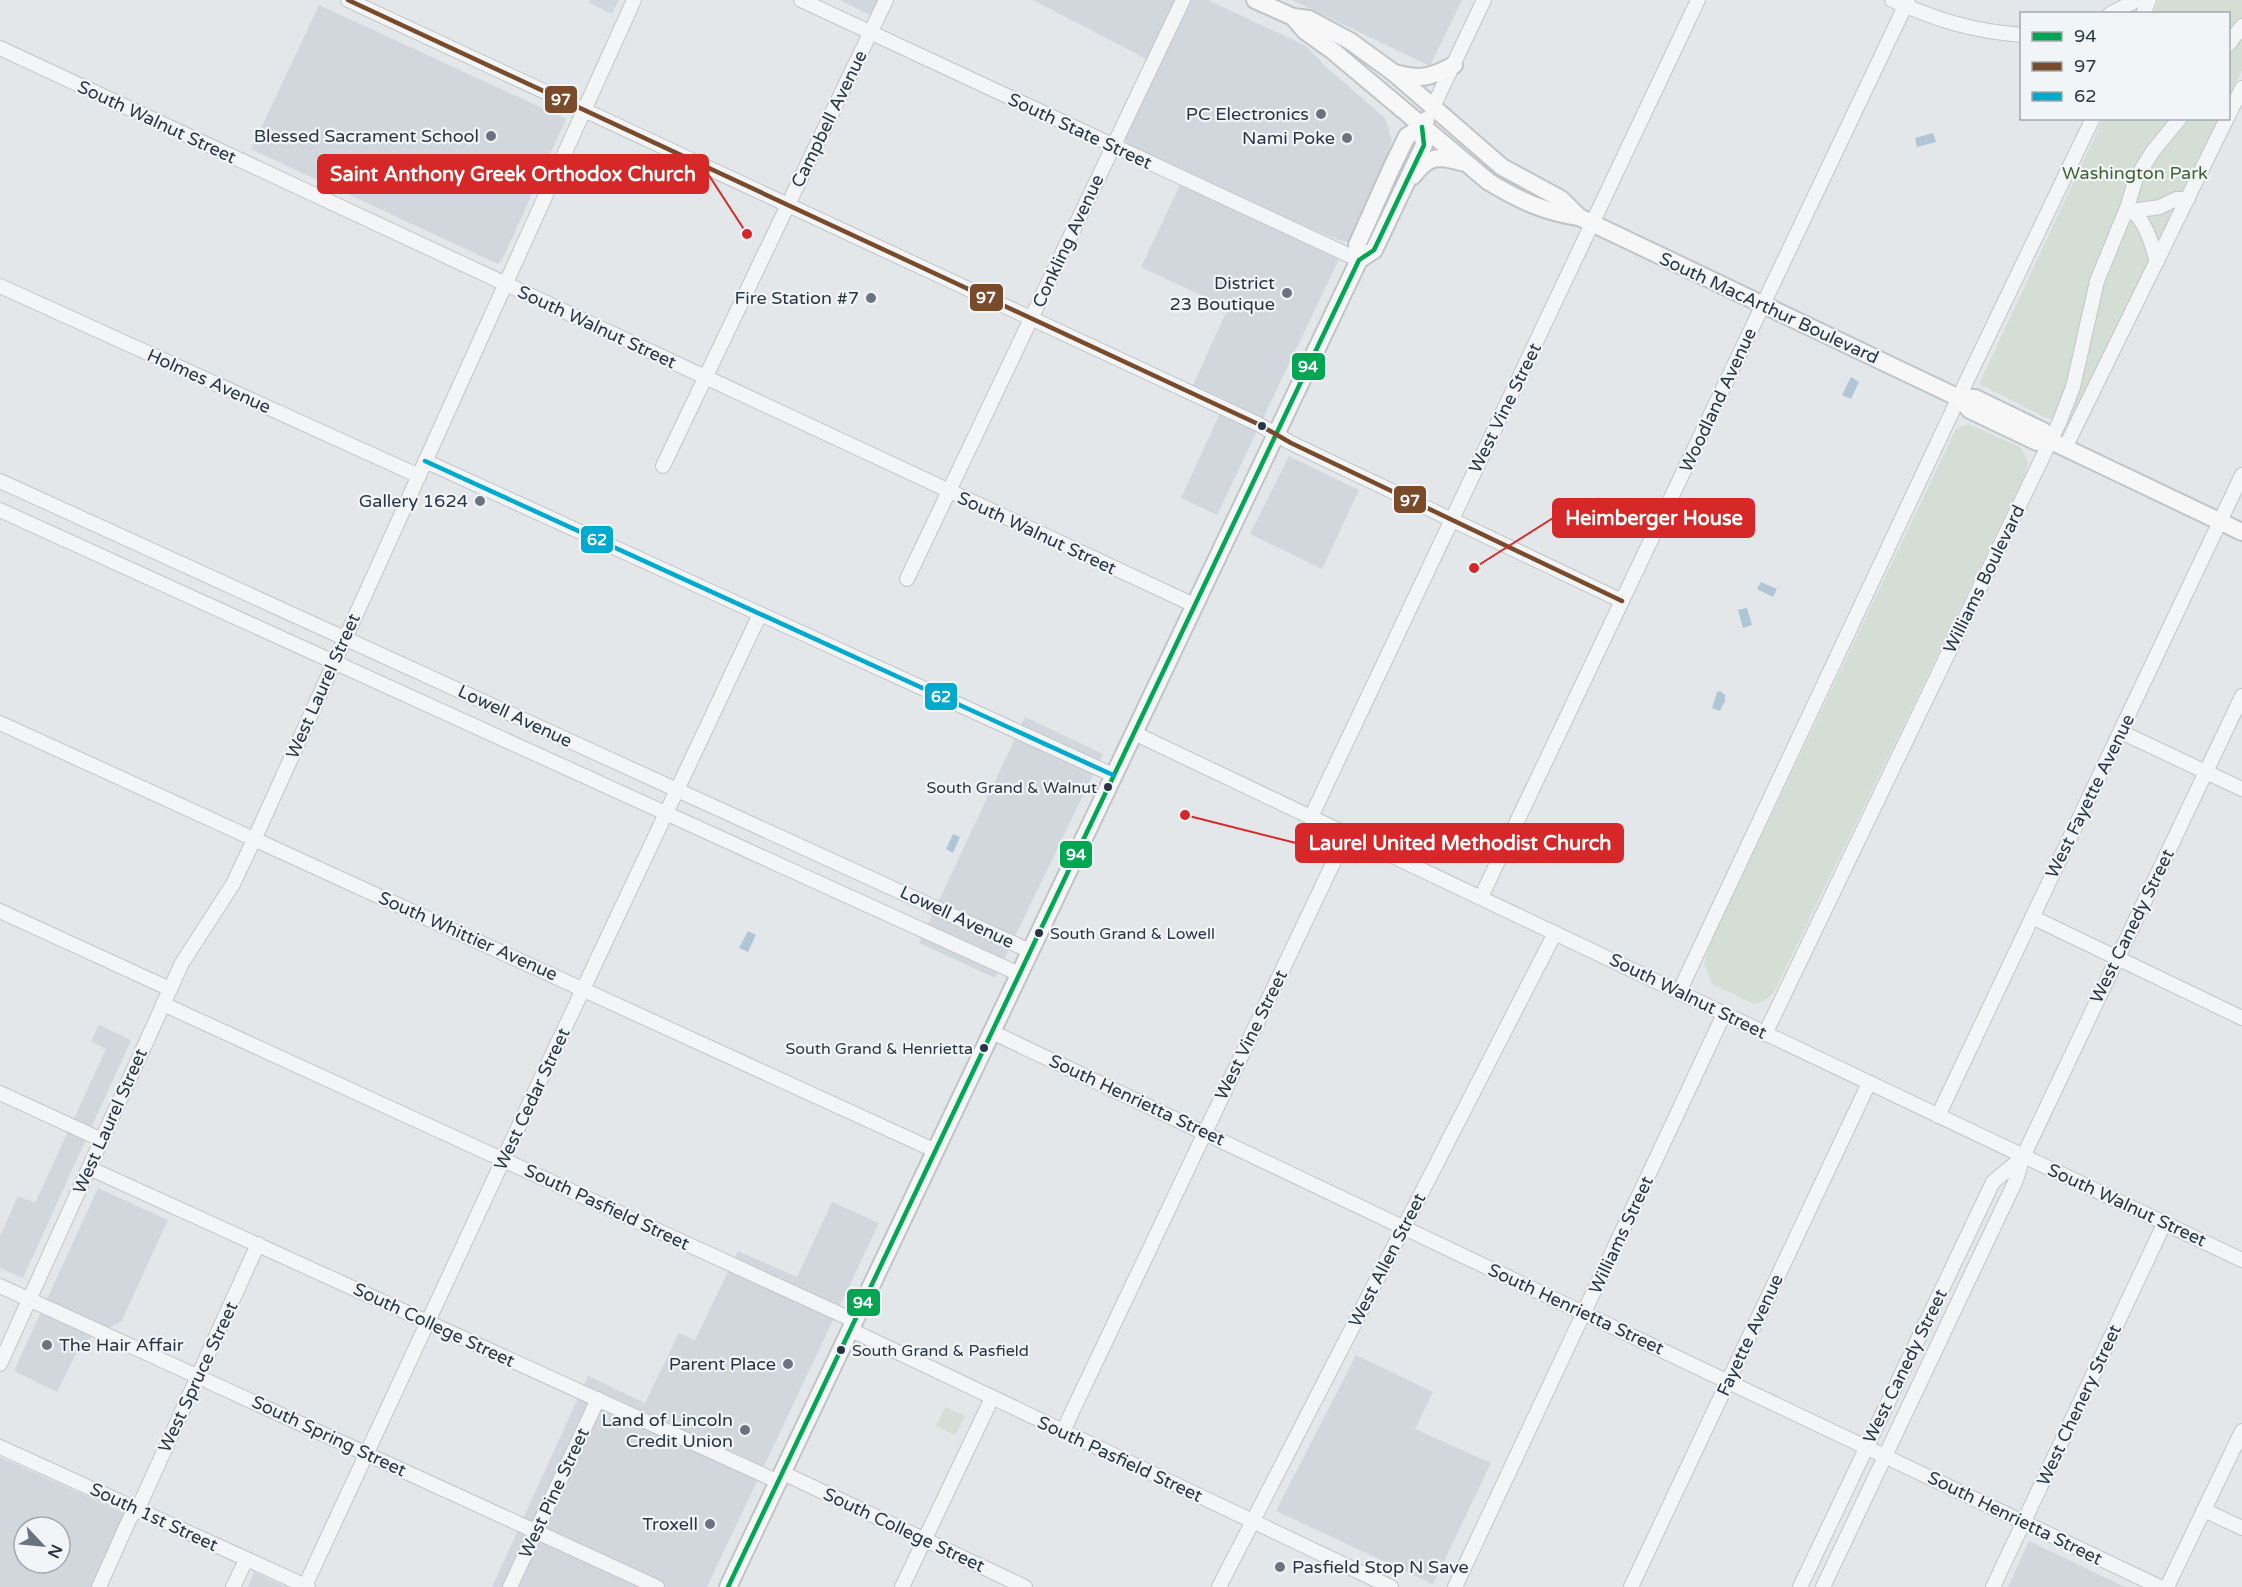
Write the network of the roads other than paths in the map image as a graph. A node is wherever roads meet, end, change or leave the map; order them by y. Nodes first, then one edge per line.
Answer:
1 (348, 0) edge
2 (634, 0) edge
3 (801, 0) edge
4 (886, 0) edge
5 (1183, 0) edge
6 (1256, 0) edge
7 (1484, 0) edge
8 (1698, 0) edge
9 (1892, 0) edge
10 (1906, 3) edge
11 (2145, 3) edge
12 (2116, 12) edge
13 (1293, 17) junction
14 (2242, 26) edge
15 (871, 33) junction
16 (2020, 35) edge
17 (2230, 44) edge
18 (0, 48) edge
19 (1454, 65) junction
20 (1394, 74) junction
21 (2242, 88) edge
22 (1432, 109) junction
23 (584, 110) junction
24 (2230, 113) edge
25 (2092, 120) edge
26 (2178, 120) edge
27 (2227, 120) edge
28 (1422, 127) junction
29 (1113, 146) junction
30 (1465, 163) junction
31 (1402, 191) junction
32 (2188, 199) junction
33 (788, 205) junction
34 (2130, 210) junction
35 (1586, 220) junction
36 (1359, 260) junction
37 (2157, 262) junction
38 (505, 285) junction
39 (0, 286) edge
40 (1763, 304) junction
41 (1031, 319) junction
42 (705, 378) junction
43 (1959, 398) junction
44 (1276, 434) junction
45 (2058, 445) junction
46 (425, 461) junction
47 (663, 466) dead end
48 (2242, 475) edge
49 (419, 476) junction
50 (0, 481) edge
51 (948, 492) junction
52 (34, 496) junction
53 (0, 510) edge
54 (1451, 519) junction
55 (23, 520) junction
56 (2220, 521) junction
57 (2242, 532) edge
58 (907, 579) dead end
59 (1622, 601) junction
60 (1194, 605) junction
61 (760, 614) junction
62 (345, 638) junction
63 (335, 661) junction
64 (2242, 696) edge
65 (0, 723) edge
66 (2121, 732) junction
67 (1134, 733) junction
68 (2206, 772) junction
69 (1113, 775) junction
70 (2242, 789) edge
71 (677, 791) junction
72 (666, 813) junction
73 (1311, 817) junction
74 (1347, 834) junction
75 (254, 839) junction
76 (1481, 897) junction
77 (0, 911) edge
78 (2032, 917) junction
79 (1555, 933) junction
80 (1030, 951) junction
81 (2117, 958) junction
82 (1019, 974) junction
83 (170, 988) junction
84 (583, 988) junction
85 (1679, 992) junction
86 (163, 1004) junction
87 (1724, 1014) junction
88 (2242, 1018) edge
89 (992, 1032) junction
90 (1765, 1034) junction
91 (1869, 1083) junction
92 (0, 1093) edge
93 (1938, 1116) junction
94 (1205, 1133) junction
95 (102, 1140) junction
96 (936, 1151) junction
97 (2024, 1156) junction
98 (504, 1160) junction
99 (89, 1168) junction
100 (2165, 1222) junction
101 (1404, 1227) junction
102 (258, 1244) junction
103 (2242, 1260) edge
104 (0, 1286) edge
105 (29, 1299) junction
106 (1584, 1314) junction
107 (427, 1321) junction
108 (853, 1325) junction
109 (0, 1364) edge
110 (198, 1376) junction
111 (1728, 1380) junction
112 (992, 1398) junction
113 (598, 1399) junction
114 (1063, 1431) junction
115 (2242, 1431) edge
116 (1866, 1446) junction
117 (0, 1447) edge
118 (366, 1452) junction
119 (1885, 1455) junction
120 (781, 1477) junction
121 (137, 1510) junction
122 (2204, 1510) junction
123 (1252, 1521) junction
124 (2024, 1522) junction
125 (2242, 1528) edge
126 (537, 1530) junction
127 (925, 1540) junction
128 (246, 1560) junction
129 (306, 1586) edge
130 (99, 1587) edge
131 (233, 1587) edge
132 (510, 1587) edge
133 (657, 1587) edge
134 (728, 1587) edge
135 (902, 1587) edge
136 (1025, 1587) edge
137 (1219, 1587) edge
138 (1391, 1587) edge
139 (1455, 1587) edge
140 (1630, 1587) edge
141 (1800, 1587) edge
142 (1823, 1587) edge
143 (1993, 1587) edge
144 (2160, 1587) edge
145 (2167, 1587) edge

1 - 23 street
2 - 23 street, West Laurel Street
3 - 15 street, South State Street
4 - 15 street, Campbell Avenue
5 - 29 street, Conkling Avenue
6 - 13 main road, South MacArthur Boulevard
7 - 19 street
8 - 35 street, West Vine Street
9 - 10 street
10 - 16 street
10 - 40 street, Woodland Avenue
11 - 12 street
13 - 20 main road, South MacArthur Boulevard
13 - 28 main road, South MacArthur Boulevard
14 - 17 street
15 - 29 street, South State Street
15 - 33 street, Campbell Avenue
18 - 38 street, South Walnut Street
19 - 20 main road
19 - 22 street
20 - 22 main road, South MacArthur Boulevard
21 - 24 street, Williams Boulevard
22 - 28 main road
22 - 35 main road, South MacArthur Boulevard
23 - 33 street
23 - 38 street, West Laurel Street
25 - 43 street
26 - 34 street, Williams Boulevard
27 - 32 street, Williams Boulevard
28 - 30 main road, South MacArthur Boulevard
28 - 31 main road
28 - 36 main road
29 - 36 street, South State Street
29 - 41 street, Conkling Avenue
30 - 31 main road
30 - 35 main road, South MacArthur Boulevard
31 - 36 main road
32 - 34 street
32 - 37 street, Williams Boulevard
33 - 41 street
33 - 42 street, Campbell Avenue
34 - 37 street
34 - 45 street, Williams Boulevard
35 - 40 main road, South MacArthur Boulevard
35 - 54 street, West Vine Street
36 - 44 main road
37 - 45 street, Williams Boulevard
38 - 42 street, South Walnut Street
38 - 46 street, West Laurel Street
39 - 49 street, Holmes Avenue
40 - 43 main road, South MacArthur Boulevard
40 - 59 street, Woodland Avenue
41 - 44 street
41 - 51 street, Conkling Avenue
42 - 47 street, Campbell Avenue
42 - 51 street, South Walnut Street
43 - 45 main road, South MacArthur Boulevard
43 - 85 street
44 - 54 street
44 - 60 main road
45 - 56 main road, South MacArthur Boulevard
45 - 90 street, Williams Boulevard
46 - 49 street, West Laurel Street
46 - 61 street
48 - 56 street, West Fayette Avenue
49 - 62 street, West Laurel Street
50 - 52 street, Lowell Avenue
51 - 58 street, Conkling Avenue
51 - 60 street, South Walnut Street
52 - 55 street
52 - 62 street, Lowell Avenue
53 - 55 street, Lowell Avenue
54 - 59 street
54 - 73 street, West Vine Street
55 - 63 street, Lowell Avenue
56 - 57 main road, South MacArthur Boulevard
56 - 66 street, West Fayette Avenue
59 - 76 street, Woodland Avenue
60 - 67 main road
61 - 69 street
61 - 71 street, West Cedar Street
62 - 63 street, West Laurel Street
62 - 71 street, Lowell Avenue
63 - 72 street, Lowell Avenue
63 - 75 street, West Laurel Street
64 - 68 street, West Canedy Street
65 - 75 street, South Whittier Avenue
66 - 68 street
66 - 78 street, West Fayette Avenue
67 - 69 main road
67 - 73 street, South Walnut Street
68 - 70 street
68 - 81 street, West Canedy Street
69 - 80 main road
71 - 72 street, West Cedar Street
71 - 80 street, Lowell Avenue
72 - 82 street, Lowell Avenue
72 - 84 street, West Cedar Street
73 - 74 street, South Walnut Street
74 - 76 street, South Walnut Street
74 - 94 street, West Vine Street
75 - 83 street, West Laurel Street
75 - 84 street, South Whittier Avenue
76 - 79 street, South Walnut Street
77 - 83 street
78 - 81 street
78 - 93 street, West Fayette Avenue
79 - 85 street, South Walnut Street
79 - 101 street, West Allen Street
80 - 82 main road
81 - 88 street
81 - 97 street, West Canedy Street
82 - 89 main road
83 - 86 street, West Laurel Street
84 - 96 street, South Whittier Avenue
84 - 98 street, West Cedar Street
85 - 87 street, South Walnut Street
86 - 95 street, West Laurel Street
86 - 98 street, South Pasfield Street
87 - 90 street, South Walnut Street
87 - 106 street, Williams Street
89 - 94 street, South Henrietta Street
89 - 96 main road
90 - 91 street, South Walnut Street
91 - 93 street, South Walnut Street
91 - 111 street, Fayette Avenue
92 - 95 street
93 - 97 street, South Walnut Street
94 - 101 street, South Henrietta Street
94 - 114 street, West Vine Street
95 - 99 street, West Laurel Street
96 - 108 main road
97 - 100 street, South Walnut Street
97 - 116 street, West Canedy Street
97 - 119 street, West Canedy Street
98 - 107 street, West Cedar Street
98 - 108 street, South Pasfield Street
99 - 102 street, South College Street
99 - 105 street, West Laurel Street
100 - 103 street, South Walnut Street
100 - 124 street, West Chenery Street
101 - 106 street, South Henrietta Street
101 - 123 street, West Allen Street
102 - 107 street, South College Street
102 - 110 street, West Spruce Street
104 - 105 street, South Spring Street
105 - 109 street, West Laurel Street
105 - 110 street, South Spring Street
106 - 111 street, South Henrietta Street
106 - 139 street, Williams Street
107 - 113 street, South College Street
107 - 118 street, West Cedar Street
108 - 112 street, South Pasfield Street
108 - 120 main road
110 - 118 street, South Spring Street
110 - 121 street, West Spruce Street
111 - 116 street, South Henrietta Street
111 - 140 street, Fayette Avenue
112 - 114 street, South Pasfield Street
112 - 127 street
113 - 120 street, South College Street
113 - 126 street, West Pine Street
114 - 123 street, South Pasfield Street
115 - 122 street
116 - 119 street, South Henrietta Street
116 - 141 street, West Canedy Street
117 - 121 street, South 1st Street
118 - 126 street, South Spring Street
118 - 129 street, West Cedar Street
119 - 124 street, South Henrietta Street
119 - 142 street, West Canedy Street
120 - 127 street, South College Street
120 - 134 main road
121 - 128 street, South 1st Street
121 - 130 street, West Spruce Street
122 - 125 street
122 - 145 street
123 - 137 street, West Allen Street
123 - 138 street, South Pasfield Street
124 - 143 street, West Chenery Street
124 - 144 street, South Henrietta Street
126 - 132 street, West Pine Street
126 - 133 street, South Spring Street
127 - 135 street
127 - 136 street, South College Street
128 - 129 street, South 1st Street
128 - 131 street

